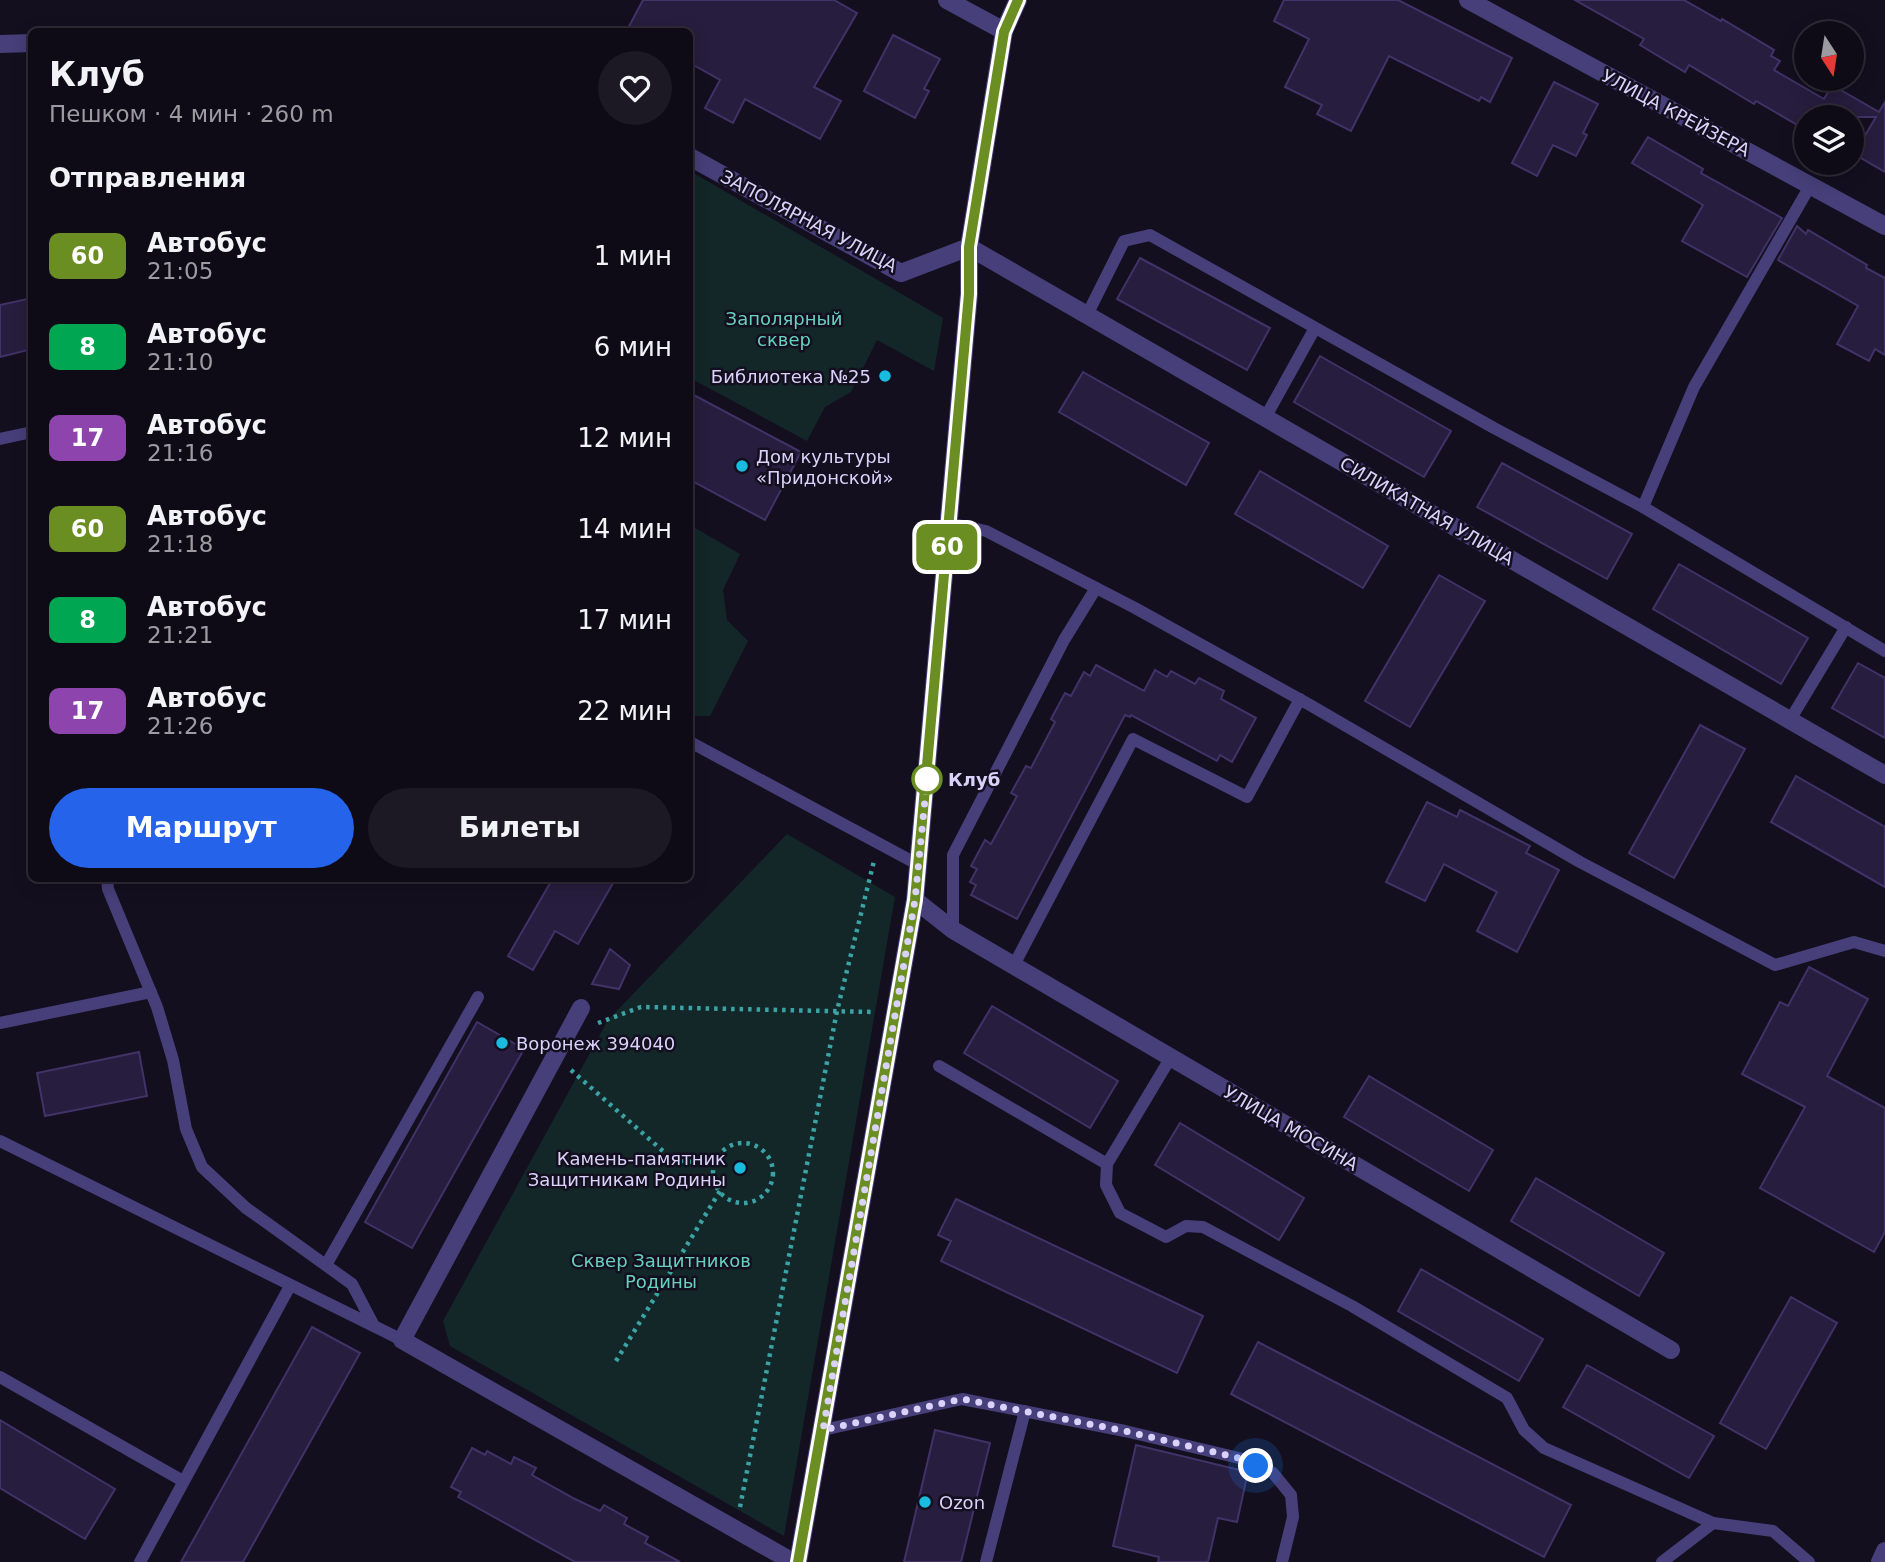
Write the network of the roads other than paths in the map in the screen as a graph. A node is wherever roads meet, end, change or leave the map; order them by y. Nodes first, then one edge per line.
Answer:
1 (947, 0) edge
2 (1018, 0) edge
3 (1468, 0) edge
4 (1004, 32) junction
5 (28, 43) edge
6 (0, 44) edge
7 (693, 159) edge
8 (1810, 186) junction
9 (1885, 226) edge
10 (969, 247) junction
11 (1087, 315) junction
12 (1315, 328) junction
13 (1265, 418) junction
14 (28, 433) edge
15 (0, 439) edge
16 (1643, 507) junction
17 (949, 523) junction
18 (1096, 588) junction
19 (1846, 627) junction
20 (1885, 651) edge
21 (1300, 699) junction
22 (1790, 720) junction
23 (693, 743) edge
24 (1885, 775) edge
25 (919, 865) junction
26 (107, 882) edge
27 (915, 900) junction
28 (953, 930) junction
29 (1885, 951) edge
30 (1013, 965) junction
31 (151, 992) junction
32 (478, 997) dead end
33 (581, 1008) dead end
34 (0, 1023) edge
35 (1171, 1057) junction
36 (939, 1066) dead end
37 (0, 1141) edge
38 (1107, 1164) junction
39 (326, 1265) junction
40 (290, 1286) junction
41 (374, 1326) junction
42 (402, 1340) junction
43 (1671, 1350) dead end
44 (0, 1377) edge
45 (1025, 1411) junction
46 (823, 1430) junction
47 (183, 1481) junction
48 (1713, 1523) junction
49 (1885, 1551) edge
50 (140, 1562) edge
51 (796, 1562) edge
52 (986, 1562) edge
53 (1282, 1562) edge
54 (1662, 1562) edge
55 (1809, 1562) edge
56 (1880, 1562) edge

1 - 4 street
2 - 4 street
3 - 8 street, УЛИЦА КРЕЙЗЕРА
4 - 10 street
5 - 6 street
7 - 10 street, ЗАПОЛЯРНАЯ УЛИЦА
8 - 9 street, УЛИЦА КРЕЙЗЕРА
8 - 16 lane
10 - 11 street, СИЛИКАТНАЯ УЛИЦА
10 - 17 street
11 - 12 lane
11 - 13 street, СИЛИКАТНАЯ УЛИЦА
12 - 13 lane
12 - 16 lane
13 - 22 street, СИЛИКАТНАЯ УЛИЦА
14 - 15 lane
16 - 19 lane
17 - 18 lane
17 - 25 street
18 - 21 lane
18 - 28 lane
19 - 20 lane
19 - 22 lane
21 - 29 lane
21 - 30 lane
22 - 24 street, СИЛИКАТНАЯ УЛИЦА
23 - 25 lane
25 - 27 street
26 - 31 lane
27 - 28 street, УЛИЦА МОСИНА
27 - 46 street
28 - 30 street, УЛИЦА МОСИНА
30 - 35 street, УЛИЦА МОСИНА
31 - 34 lane
31 - 39 lane
32 - 39 lane
33 - 42 street
35 - 38 lane
35 - 43 street, УЛИЦА МОСИНА
36 - 38 lane
37 - 40 lane
38 - 48 lane
39 - 41 lane
40 - 41 lane
40 - 47 lane
41 - 42 lane
42 - 51 street
44 - 47 lane
45 - 46 lane
45 - 52 lane
45 - 53 lane
46 - 51 street
47 - 50 lane
48 - 54 lane
48 - 55 lane
49 - 56 street

